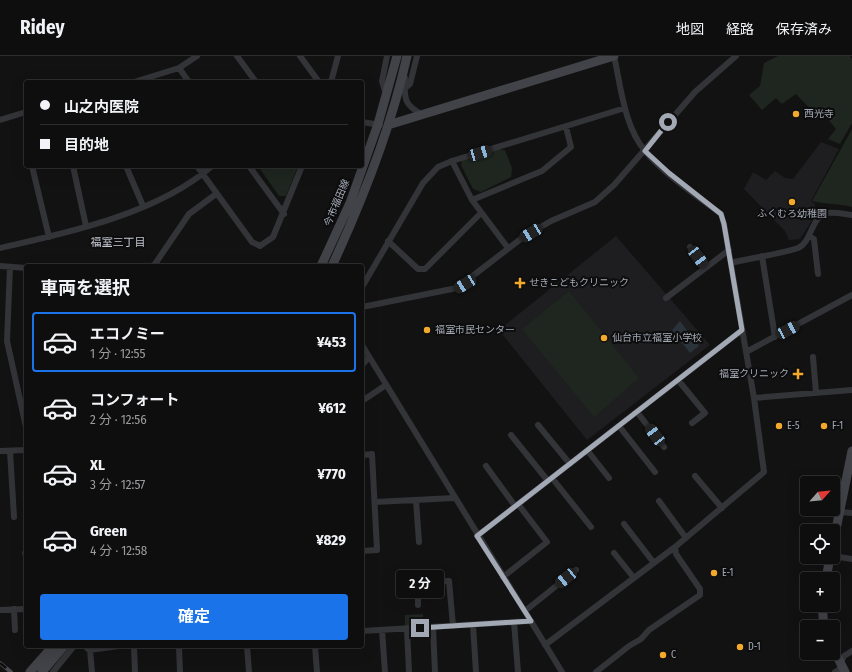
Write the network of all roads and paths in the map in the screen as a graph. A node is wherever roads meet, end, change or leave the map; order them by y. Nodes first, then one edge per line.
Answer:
1 (197, 56) edge
2 (237, 56) edge
3 (300, 56) edge
4 (338, 56) edge
5 (387, 56) edge
6 (397, 56) edge
7 (417, 56) edge
8 (614, 56) edge
9 (736, 56) edge
10 (406, 60) edge
11 (179, 68) junction
12 (142, 80) edge
13 (188, 80) edge
14 (255, 80) edge
15 (318, 80) edge
16 (332, 80) edge
17 (404, 88) junction
18 (386, 96) junction
19 (625, 108) junction
20 (24, 113) edge
21 (423, 114) junction
22 (0, 120) edge
23 (364, 122) edge
24 (378, 124) junction
25 (388, 125) junction
26 (566, 127) junction
27 (645, 151) junction
28 (452, 162) junction
29 (364, 164) edge
30 (32, 168) edge
31 (73, 168) edge
32 (127, 168) edge
33 (198, 168) edge
34 (210, 168) edge
35 (250, 168) edge
36 (301, 168) edge
37 (362, 168) edge
38 (202, 174) junction
39 (216, 194) junction
40 (472, 200) junction
41 (143, 206) junction
42 (481, 213) junction
43 (284, 214) junction
44 (852, 215) edge
45 (86, 226) junction
46 (809, 236) junction
47 (49, 237) junction
48 (388, 241) junction
49 (690, 247) dead end
50 (0, 248) edge
51 (508, 248) junction
52 (729, 250) junction
53 (762, 256) junction
54 (731, 263) junction
55 (155, 264) edge
56 (322, 264) edge
57 (333, 264) edge
58 (0, 266) edge
59 (10, 267) junction
60 (706, 267) junction
61 (24, 268) edge
62 (818, 274) dead end
63 (364, 283) edge
64 (852, 295) edge
65 (666, 298) dead end
66 (364, 308) edge
67 (742, 330) junction
68 (775, 337) junction
69 (364, 348) edge
70 (746, 352) junction
71 (369, 357) junction
72 (813, 357) dead end
73 (364, 363) edge
74 (678, 380) junction
75 (386, 385) junction
76 (852, 390) edge
77 (816, 393) junction
78 (754, 398) junction
79 (364, 400) edge
80 (637, 412) junction
81 (24, 418) edge
82 (692, 423) dead end
83 (538, 425) dead end
84 (619, 426) junction
85 (512, 435) dead end
86 (664, 446) dead end
87 (24, 450) edge
88 (587, 450) junction
89 (0, 451) edge
90 (10, 451) junction
91 (852, 451) edge
92 (364, 455) edge
93 (570, 464) junction
94 (486, 466) dead end
95 (655, 472) dead end
96 (695, 476) dead end
97 (608, 478) dead end
98 (550, 479) junction
99 (454, 498) junction
100 (416, 500) junction
101 (375, 502) junction
102 (659, 502) dead end
103 (517, 505) junction
104 (722, 508) junction
105 (840, 512) joint
106 (852, 513) edge
107 (14, 517) dead end
108 (624, 524) dead end
109 (591, 528) dead end
110 (477, 536) junction
111 (686, 538) junction
112 (419, 542) dead end
113 (675, 547) junction
114 (364, 551) edge
115 (614, 553) dead end
116 (840, 557) edge
117 (852, 559) edge
118 (654, 563) junction
119 (576, 570) dead end
120 (503, 577) junction
121 (634, 578) junction
122 (418, 605) dead end
123 (14, 609) junction
124 (24, 609) edge
125 (0, 610) edge
126 (525, 612) junction
127 (531, 621) junction
128 (514, 622) junction
129 (473, 625) junction
130 (453, 626) junction
131 (433, 627) junction
132 (407, 629) junction
133 (15, 630) dead end
134 (382, 630) junction
135 (364, 631) edge
136 (545, 645) junction
137 (50, 648) edge
138 (62, 648) edge
139 (72, 648) edge
140 (87, 648) edge
141 (134, 648) edge
142 (179, 648) edge
143 (247, 648) edge
144 (315, 648) edge
145 (852, 651) edge
146 (843, 667) edge
147 (30, 672) edge
148 (42, 672) edge
149 (53, 672) edge
150 (92, 672) edge
151 (135, 672) edge
152 (180, 672) edge
153 (249, 672) edge
154 (317, 672) edge
155 (385, 672) edge
156 (409, 672) edge
157 (434, 672) edge
158 (476, 672) edge
159 (518, 672) edge
160 (562, 672) edge
161 (596, 672) edge
162 (835, 672) edge

1 - 11 street
2 - 14 street
3 - 15 street
4 - 16 street
5 - 18 street
6 - 18 main road, 今市福田線
7 - 17 street
8 - 19 street
8 - 21 main road
9 - 27 street
10 - 17 street
10 - 25 main road, 今市福田線
11 - 12 street
11 - 13 street
17 - 21 street
18 - 24 main road, 今市福田線
19 - 26 street
19 - 27 street
20 - 22 street
21 - 25 main road
23 - 24 street
24 - 25 street
24 - 29 main road, 今市福田線
25 - 57 main road, 今市福田線
26 - 28 street
26 - 40 street
27 - 51 street
27 - 52 street
28 - 40 street
28 - 48 street
30 - 47 street
31 - 45 street
32 - 41 street
33 - 38 street
34 - 38 street
35 - 43 street
36 - 43 street
37 - 56 main road, 今市福田線
38 - 39 street
38 - 41 street
39 - 43 street
39 - 55 street
40 - 42 street
41 - 45 street
42 - 48 street
42 - 51 street
44 - 46 street
45 - 47 street
46 - 53 street
46 - 62 street
47 - 50 street
48 - 63 street
49 - 60 street
51 - 66 street
52 - 54 street
52 - 60 street
53 - 54 street
53 - 68 street
54 - 67 street
58 - 59 street
59 - 61 street
59 - 81 street
60 - 65 street
64 - 68 street
67 - 70 street
67 - 74 street
68 - 70 street
69 - 71 street
70 - 78 street
71 - 73 street
71 - 75 street
72 - 77 street
74 - 80 street
74 - 82 street
75 - 79 street
75 - 99 street
76 - 77 street
77 - 78 street
78 - 104 street
80 - 84 street
80 - 86 street
83 - 93 street
84 - 88 street
84 - 95 street
85 - 98 street
87 - 90 street
88 - 93 street
88 - 97 street
89 - 90 street
90 - 107 street
91 - 105 main road
92 - 101 street
93 - 98 street
94 - 103 street
96 - 104 street
98 - 103 street
98 - 109 street
99 - 100 street
99 - 110 street
100 - 101 street
100 - 112 street
101 - 114 street
102 - 111 street
103 - 110 street
103 - 120 street
104 - 111 street
105 - 106 street
108 - 118 street
110 - 120 street
111 - 113 street
113 - 118 street
113 - 161 street
115 - 121 street
116 - 117 street
118 - 121 street
119 - 126 street
120 - 126 street
121 - 136 street
122 - 130 street
123 - 124 street
123 - 125 street
123 - 133 street
126 - 127 street
127 - 128 street
127 - 136 street
128 - 129 street
128 - 159 street
129 - 130 street
129 - 158 street
130 - 131 street
131 - 132 street
131 - 157 street
132 - 134 street
132 - 156 street
134 - 135 street
134 - 155 street
136 - 160 street
137 - 147 main road
138 - 148 main road
139 - 149 street
140 - 150 street
141 - 151 street
142 - 152 street
143 - 153 street
144 - 154 street
145 - 146 street
146 - 162 street

